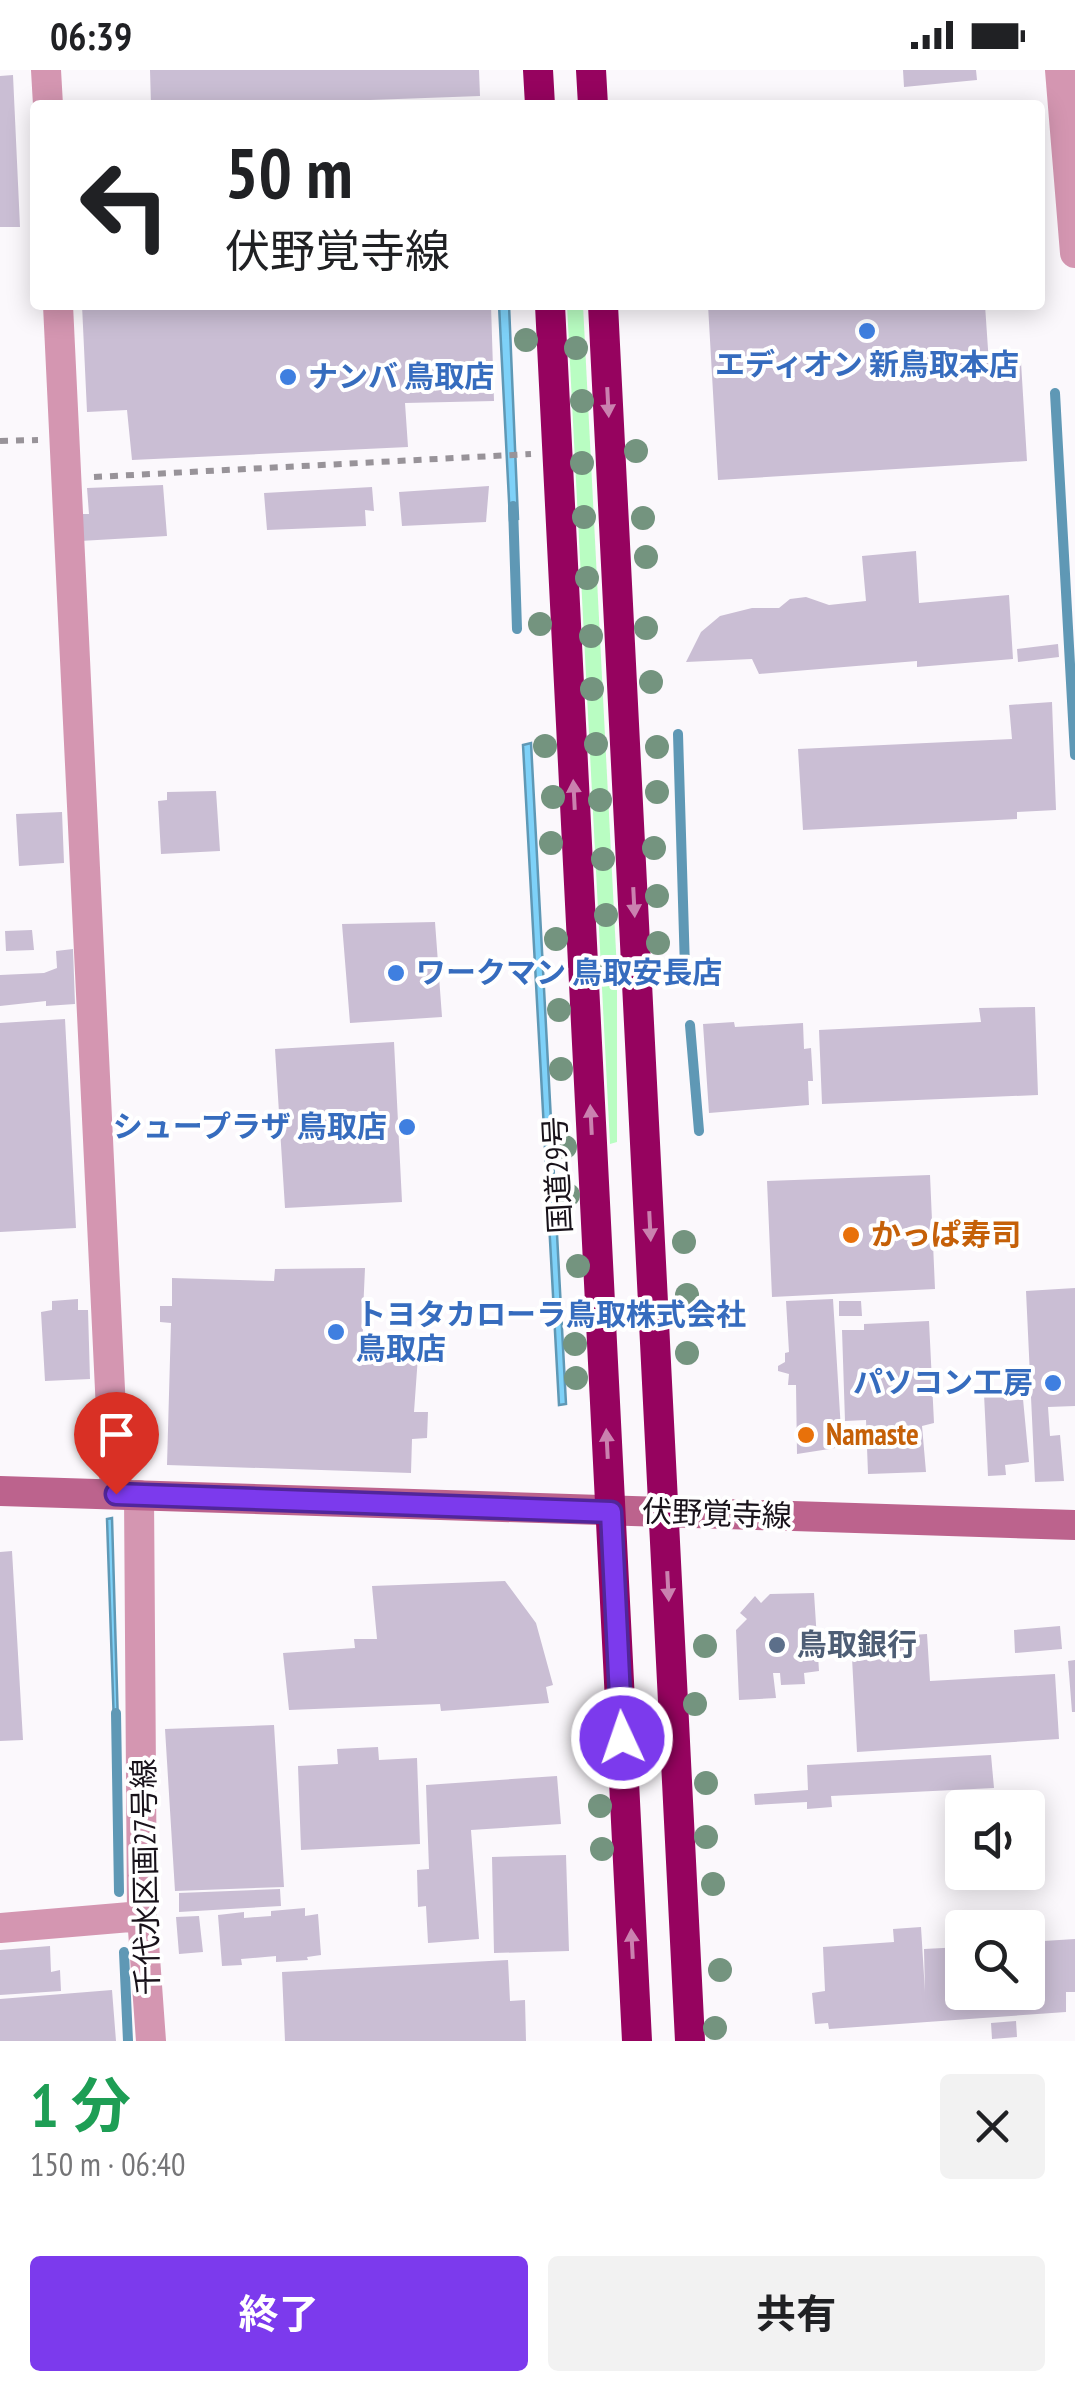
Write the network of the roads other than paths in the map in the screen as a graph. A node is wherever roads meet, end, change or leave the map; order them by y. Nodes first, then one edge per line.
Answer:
1 (46, 70) edge
2 (538, 70) edge
3 (591, 70) edge
4 (1066, 89) edge
5 (48, 100) edge
6 (540, 100) edge
7 (593, 100) edge
8 (1075, 253) edge
9 (58, 310) edge
10 (550, 310) edge
11 (603, 310) edge
12 (0, 1490) edge
13 (127, 1494) junction
14 (611, 1512) junction
15 (665, 1513) junction
16 (1075, 1526) edge
17 (142, 1916) junction
18 (0, 1928) edge
19 (151, 2041) edge
20 (637, 2041) edge
21 (690, 2041) edge

1 - 5 street
2 - 6 highway
3 - 7 highway
4 - 8 street
9 - 13 street, 千代水区画27号線
14 -> 10 highway, 国道29号
11 -> 15 highway
12 - 13 main road, 伏野覚寺線
13 - 14 main road, 伏野覚寺線
13 - 17 street, 千代水区画27号線
14 - 15 main road, 伏野覚寺線
20 -> 14 highway, 国道29号
15 - 16 main road, 伏野覚寺線
15 -> 21 highway
17 - 18 street
17 - 19 street, 千代水区画27号線

